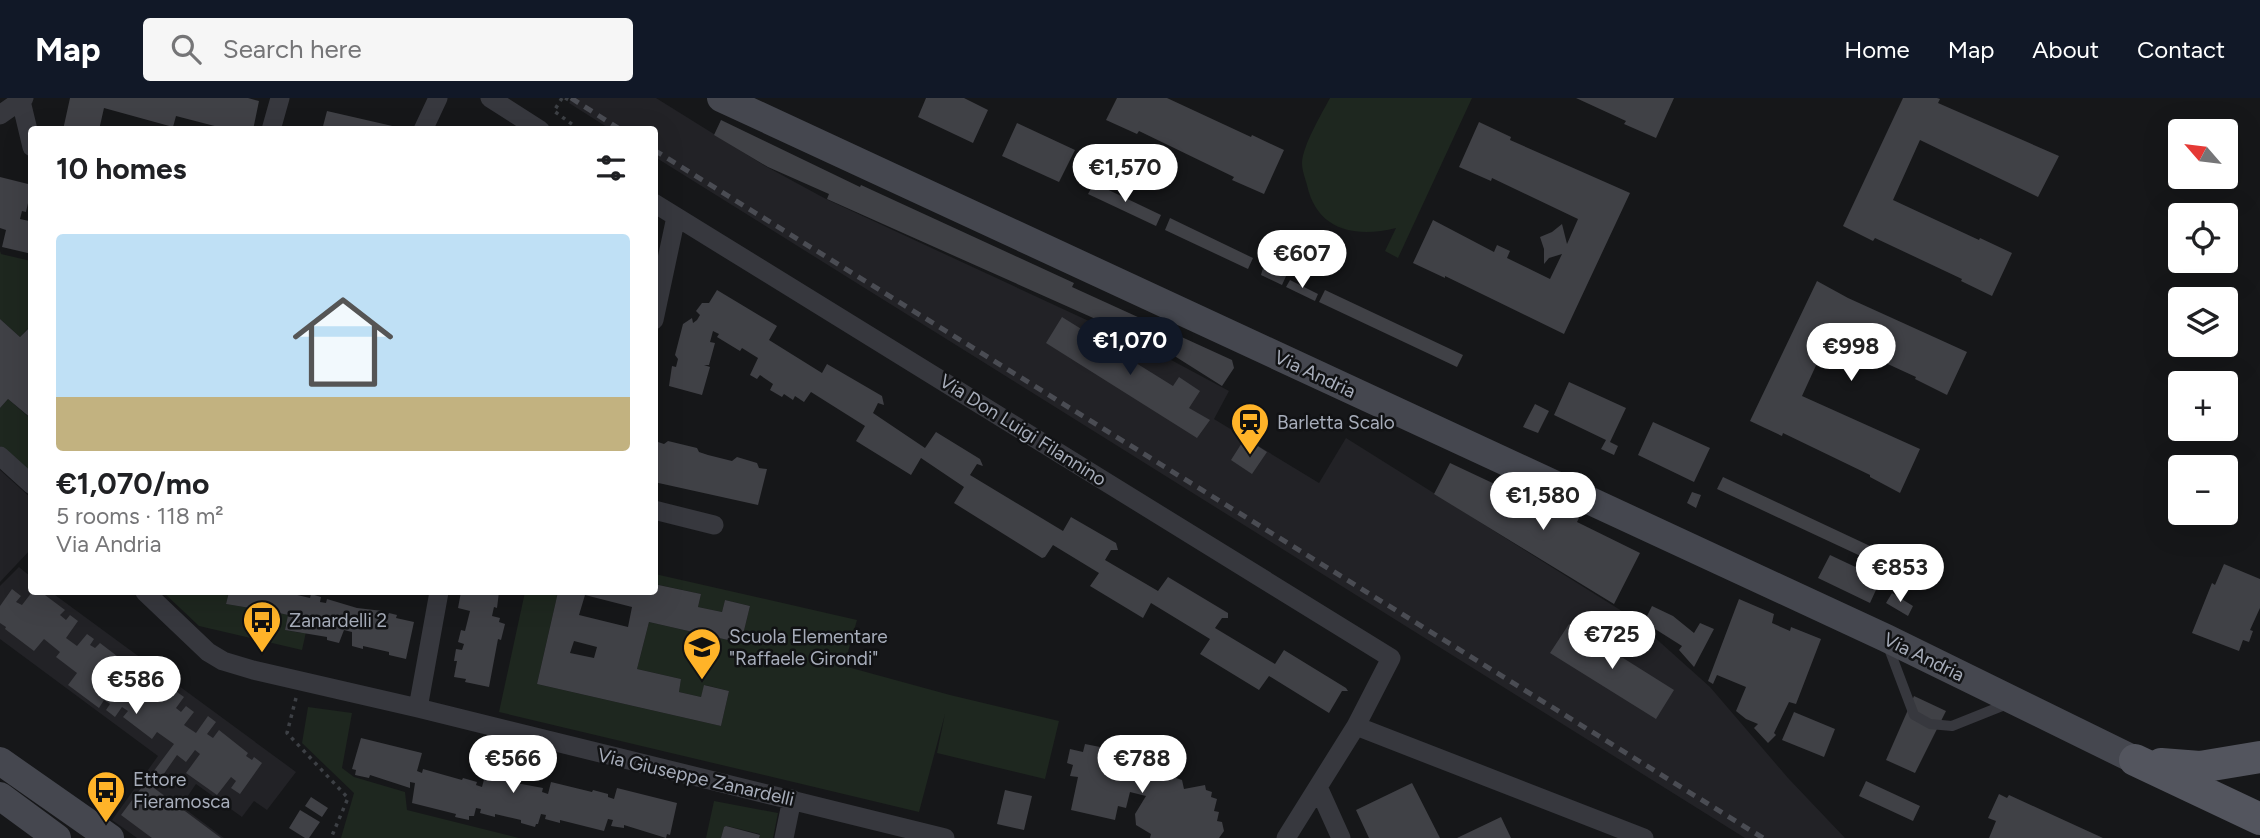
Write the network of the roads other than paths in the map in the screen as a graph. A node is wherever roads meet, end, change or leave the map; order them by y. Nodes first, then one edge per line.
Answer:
1 (280, 98) edge
2 (438, 98) edge
3 (490, 98) edge
4 (721, 98) edge
5 (23, 99) edge
6 (0, 115) edge
7 (28, 126) edge
8 (272, 126) edge
9 (425, 126) edge
10 (534, 126) edge
11 (658, 206) edge
12 (676, 217) junction
13 (658, 301) edge
14 (0, 456) edge
15 (28, 481) edge
16 (658, 511) edge
17 (714, 525) dead end
18 (148, 595) edge
19 (438, 595) edge
20 (1886, 639) junction
21 (2014, 701) junction
22 (418, 708) junction
23 (1356, 726) junction
24 (2260, 744) edge
25 (2246, 759) edge
26 (2135, 760) junction
27 (0, 761) edge
28 (1318, 787) junction
29 (0, 796) edge
30 (792, 799) junction
31 (2260, 818) edge
32 (57, 838) edge
33 (110, 838) edge
34 (784, 838) edge
35 (945, 838) edge
36 (1286, 838) edge
37 (1341, 838) edge
38 (1644, 838) edge

1 - 8 street
2 - 9 street
3 - 10 street
4 - 20 main road, Via Andria
5 - 6 street
5 - 7 street
11 - 12 street, Via Don Luigi Filannino
12 - 13 street
12 - 23 street, Via Don Luigi Filannino
14 - 15 street
16 - 17 street
18 - 22 street, Via Giuseppe Zanardelli
19 - 22 street
20 - 21 main road, Via Andria
20 - 21 lane
21 - 26 main road, Via Andria
22 - 30 street, Via Giuseppe Zanardelli
23 - 28 street
23 - 38 street
24 - 25 main road
25 - 26 main road
26 - 31 main road
27 - 33 main road
28 - 36 street
28 - 37 street
29 - 32 main road
30 - 34 street
30 - 35 street, Via Giuseppe Zanardelli

